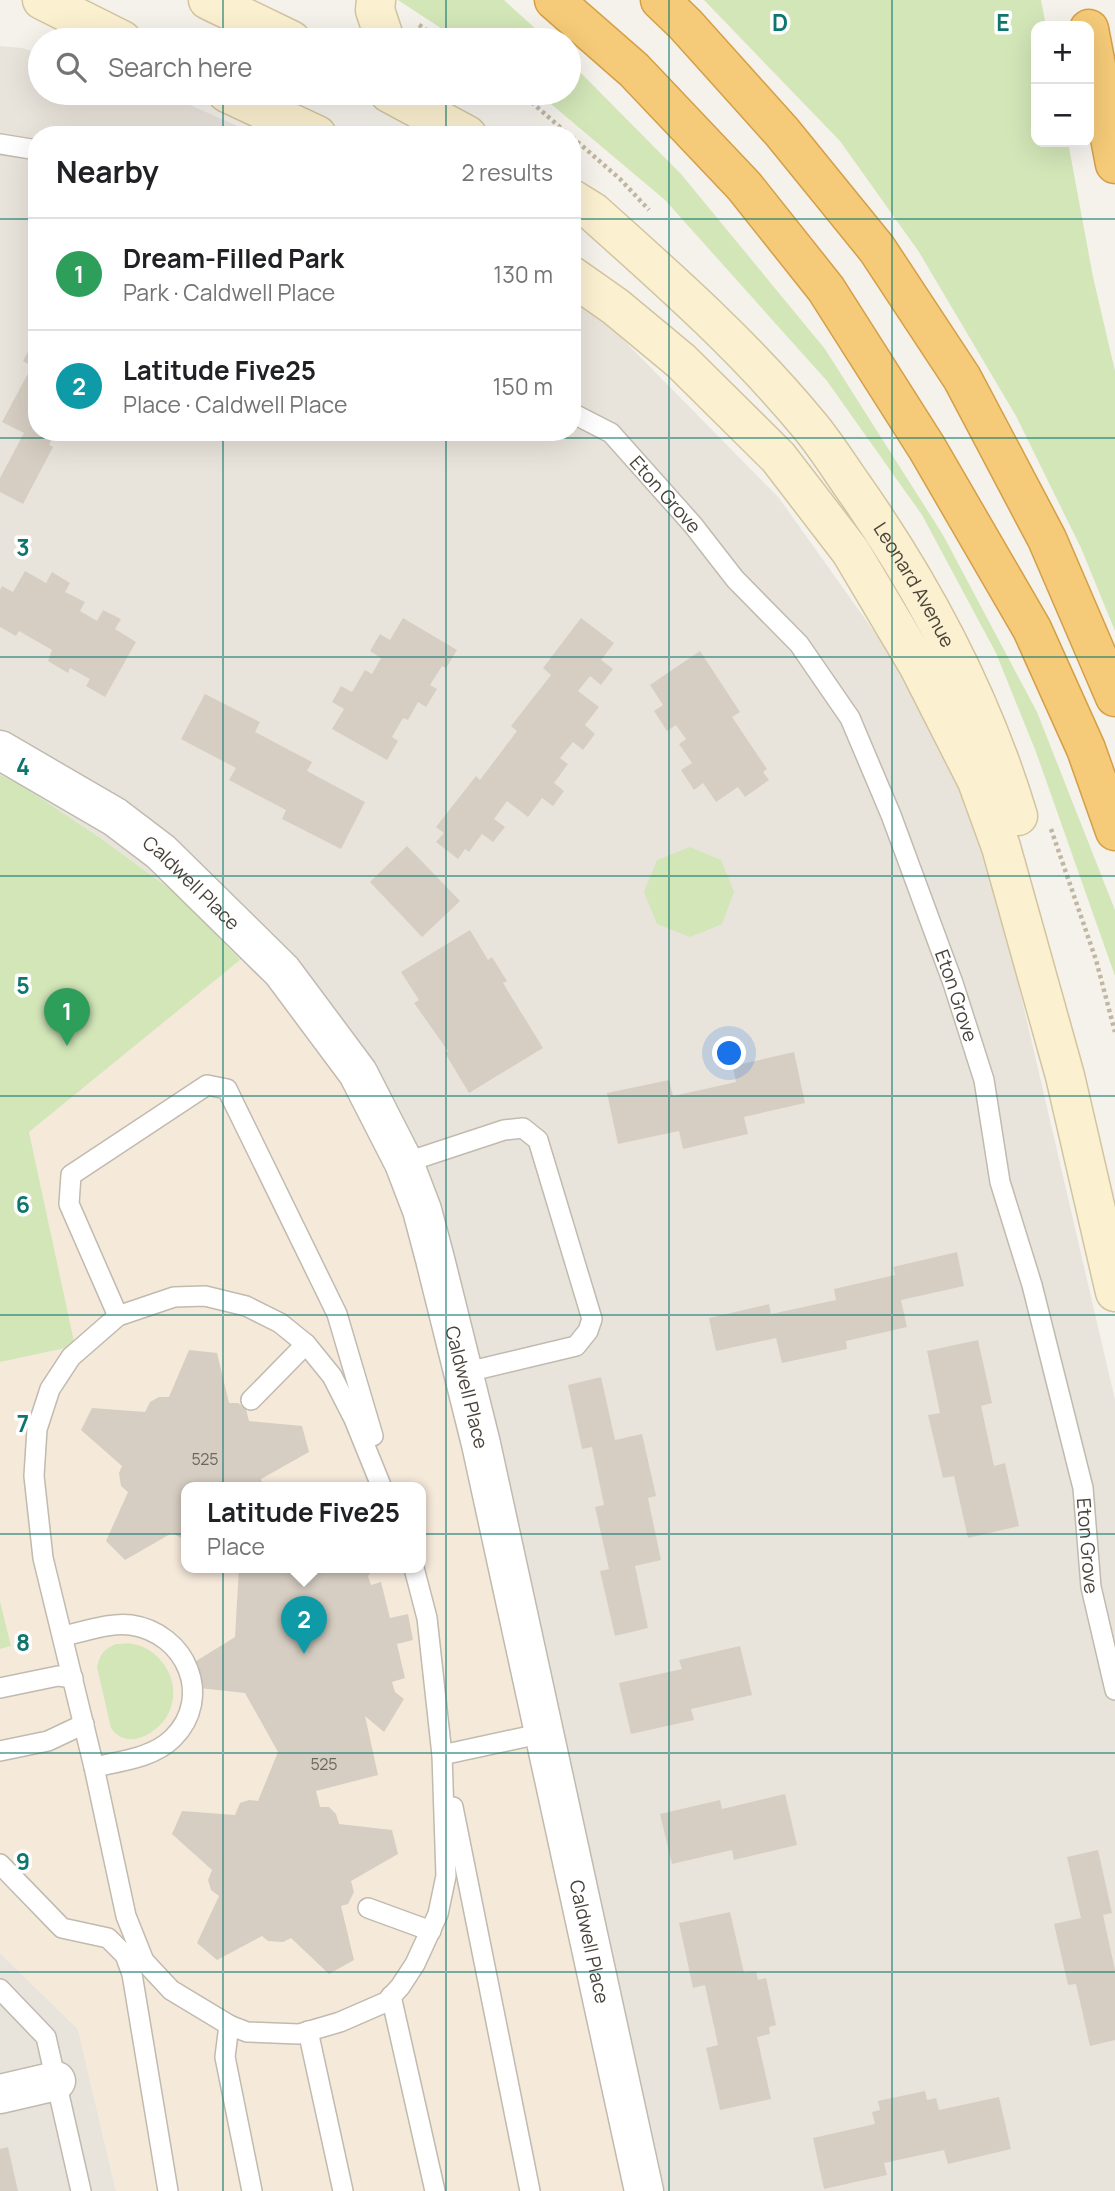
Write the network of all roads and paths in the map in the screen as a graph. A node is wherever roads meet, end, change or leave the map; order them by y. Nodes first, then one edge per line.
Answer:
1 (42, 0) edge
2 (208, 0) edge
3 (376, 0) edge
4 (554, 0) edge
5 (660, 0) edge
6 (1083, 0) edge
7 (1087, 21) edge
8 (98, 28) edge
9 (266, 28) edge
10 (381, 28) edge
11 (1094, 57) edge
12 (253, 105) edge
13 (411, 105) edge
14 (441, 105) edge
15 (535, 105) edge
16 (298, 126) edge
17 (450, 126) edge
18 (466, 126) edge
19 (559, 126) edge
20 (0, 144) edge
21 (28, 149) edge
22 (1115, 164) edge
23 (581, 205) edge
24 (581, 282) edge
25 (581, 418) edge
26 (1115, 697) edge
27 (0, 750) edge
28 (1115, 831) edge
29 (1065, 1076) junction
30 (404, 1163) junction
31 (1115, 1292) edge
32 (118, 1315) junction
33 (306, 1344) junction
34 (463, 1373) junction
35 (251, 1400) dead end
36 (380, 1482) edge
37 (386, 1482) edge
38 (415, 1573) edge
39 (63, 1636) junction
40 (73, 1678) junction
41 (0, 1688) edge
42 (1115, 1690) edge
43 (84, 1724) junction
44 (544, 1733) junction
45 (0, 1751) edge
46 (442, 1755) junction
47 (94, 1767) junction
48 (0, 1864) edge
49 (368, 1908) dead end
50 (431, 1931) junction
51 (0, 1989) edge
52 (391, 1996) junction
53 (229, 2025) junction
54 (308, 2031) junction
55 (56, 2081) junction
56 (0, 2094) edge
57 (81, 2191) edge
58 (168, 2191) edge
59 (252, 2191) edge
60 (343, 2191) edge
61 (435, 2191) edge
62 (530, 2191) edge
63 (645, 2191) edge

1 - 8 street
2 - 9 street
3 - 10 street
4 - 28 highway
5 - 26 highway
6 - 7 highway
11 - 22 highway
12 - 16 street
13 - 17 street
14 - 18 street
15 - 19 path
20 - 21 lane
23 - 29 street, Leonard Avenue
24 - 29 street, Leonard Avenue
25 - 42 lane, Eton Grove
27 - 30 street, Caldwell Place
29 - 31 street, Leonard Avenue
30 - 34 street, Caldwell Place
30 - 34 lane
32 - 33 lane
32 - 37 lane
32 - 39 lane
33 - 35 lane
33 - 36 lane
34 - 44 street, Caldwell Place
38 - 46 lane
39 - 40 lane
39 - 47 lane
40 - 41 lane
40 - 43 lane
43 - 45 lane
43 - 47 lane
44 - 46 lane
44 - 63 street, Caldwell Place
46 - 50 lane
46 - 62 lane
47 - 53 lane
48 - 58 lane
49 - 50 lane
50 - 52 lane
51 - 55 lane
52 - 54 lane
52 - 61 lane
53 - 54 lane
53 - 59 lane
54 - 60 lane
55 - 56 street
55 - 57 lane

